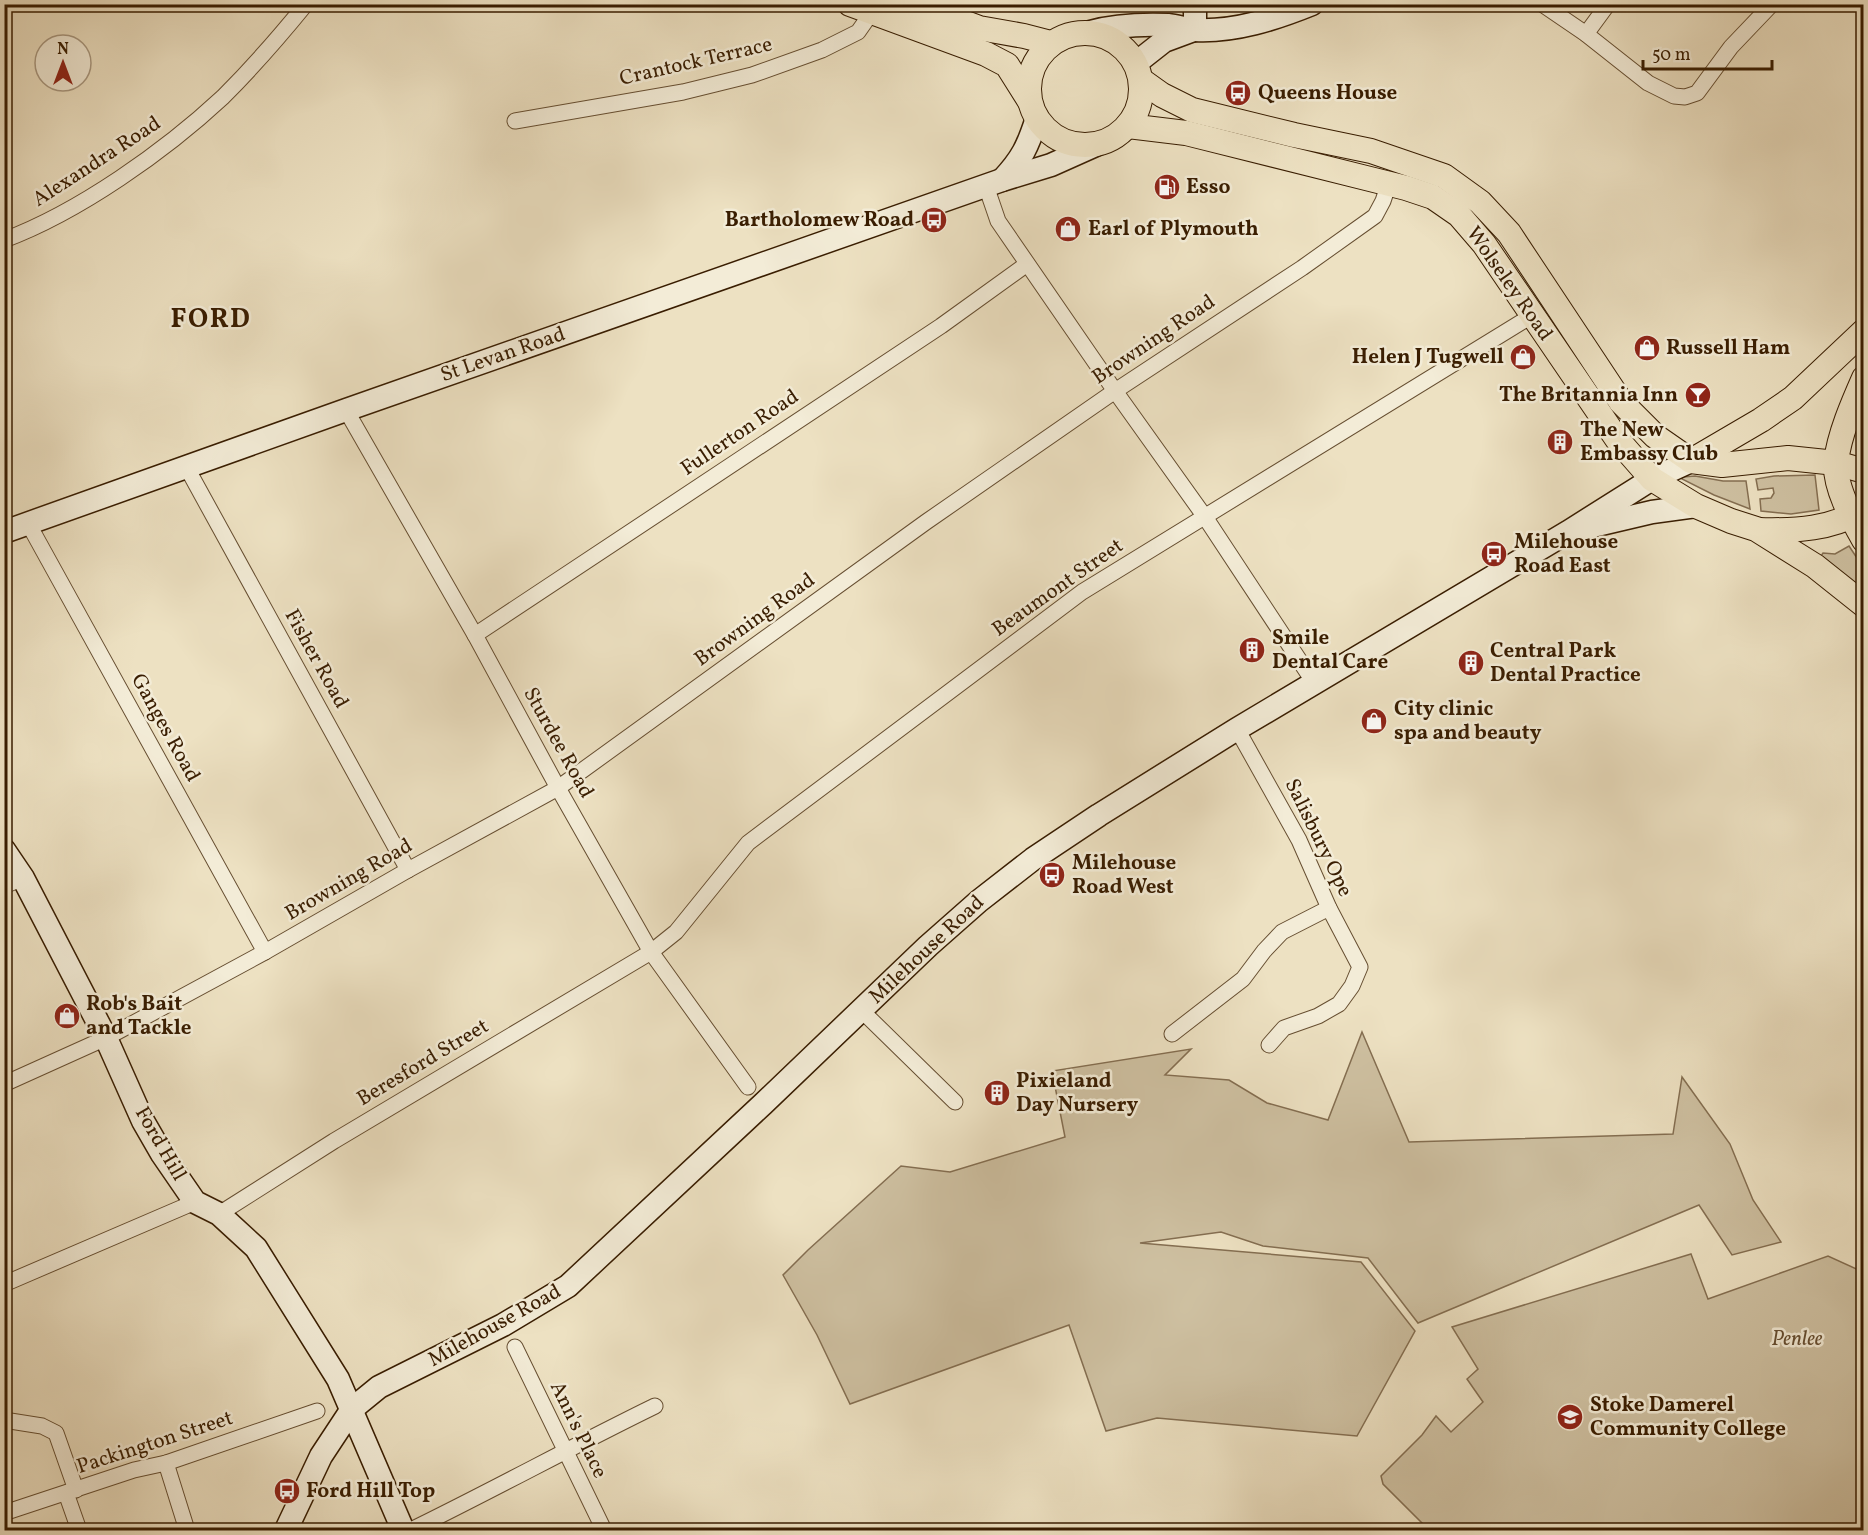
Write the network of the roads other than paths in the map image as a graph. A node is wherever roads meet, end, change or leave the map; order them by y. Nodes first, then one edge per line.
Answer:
1 (306, 4) edge
2 (915, 4) edge
3 (1195, 4) edge
4 (1312, 4) edge
5 (1542, 4) edge
6 (1608, 4) edge
7 (1772, 4) edge
8 (861, 8) edge
9 (1195, 30) junction
10 (1090, 32) junction
11 (1586, 34) junction
12 (1051, 43) junction
13 (1139, 71) junction
14 (1033, 109) junction
15 (515, 121) dead end
16 (1128, 126) junction
17 (1098, 144) junction
18 (994, 183) junction
19 (1389, 183) junction
20 (4, 240) edge
21 (1027, 264) junction
22 (1533, 315) junction
23 (1863, 332) edge
24 (1863, 378) edge
25 (1115, 391) junction
26 (346, 410) junction
27 (1691, 461) junction
28 (1836, 463) junction
29 (187, 468) junction
30 (1863, 471) edge
31 (1652, 478) junction
32 (1696, 506) junction
33 (1857, 513) edge
34 (1205, 517) junction
35 (28, 523) junction
36 (1756, 530) junction
37 (4, 532) edge
38 (1568, 532) junction
39 (1863, 540) edge
40 (1863, 605) edge
41 (475, 635) junction
42 (1315, 684) junction
43 (1237, 729) junction
44 (558, 788) junction
45 (4, 850) edge
46 (408, 870) junction
47 (14, 882) edge
48 (1329, 908) junction
49 (265, 952) junction
50 (651, 952) junction
51 (862, 1011) junction
52 (1172, 1034) dead end
53 (106, 1038) junction
54 (1269, 1045) dead end
55 (4, 1084) edge
56 (748, 1087) dead end
57 (955, 1102) dead end
58 (195, 1202) junction
59 (219, 1214) junction
60 (4, 1284) edge
61 (515, 1347) dead end
62 (656, 1406) dead end
63 (352, 1409) junction
64 (317, 1411) dead end
65 (4, 1420) edge
66 (564, 1450) junction
67 (166, 1463) junction
68 (71, 1492) junction
69 (4, 1513) edge
70 (79, 1530) edge
71 (187, 1530) edge
72 (286, 1530) edge
73 (403, 1530) edge
74 (411, 1530) edge
75 (604, 1530) edge

1 - 20 street, Alexandra Road
2 - 12 main road
3 - 9 street
4 - 9 street
5 - 11 street
6 - 11 street
7 - 11 street
8 - 14 main road
8 - 15 street, Crantock Terrace
9 - 10 street
9 - 13 street
10 - 12 main road
10 - 13 main road
12 - 14 main road
13 - 16 main road
13 - 27 main road, Wolseley Road
14 - 17 main road
14 - 18 street
16 - 17 main road
16 - 19 main road, Wolseley Road
17 - 18 street, St Levan Road
18 - 21 street
18 - 26 street, St Levan Road
19 - 22 main road, Wolseley Road
19 - 25 street, Browning Road
21 - 25 street
21 - 41 street, Fullerton Road
22 - 31 main road, Wolseley Road
22 - 34 street, Beaumont Street
23 - 27 main road
24 - 28 main road
25 - 34 street
25 - 44 street, Browning Road
26 - 29 street, St Levan Road
26 - 41 street, Sturdee Road
27 - 28 main road
27 - 31 street, Milehouse Road
28 - 30 main road
28 - 33 main road
29 - 35 street, St Levan Road
29 - 46 street, Fisher Road
31 - 32 main road, Wolseley Road
31 - 38 street, Milehouse Road
32 - 36 main road, Wolseley Road
32 - 38 street, Milehouse Road
33 - 36 main road
33 - 39 main road
34 - 42 street
34 - 50 street, Beaumont Street
35 - 37 street, St Levan Road
35 - 49 street, Ganges Road
36 - 40 main road
38 - 42 street, Milehouse Road
41 - 44 street, Sturdee Road
42 - 43 street, Milehouse Road
43 - 48 street, Salisbury Ope
43 - 51 street, Milehouse Road
44 - 46 street, Browning Road
44 - 50 street, Sturdee Road
45 - 47 street, Ford Hill
46 - 49 street, Browning Road
47 - 53 street, Ford Hill
48 - 52 street
48 - 54 street, Salisbury Ope
49 - 53 street, Browning Road
50 - 56 street, Sturdee Road
50 - 59 street, Beresford Street
51 - 57 street
51 - 63 street, Milehouse Road
53 - 55 street, Browning Road
53 - 58 street, Ford Hill
58 - 59 street, Ford Hill
58 - 60 street
59 - 63 street, Ford Hill
61 - 66 street, Ann's Place
62 - 66 street
63 - 72 street, Milehouse Road
63 - 73 street, Ford Hill
64 - 67 street, Packington Street
65 - 68 street
66 - 74 street
66 - 75 street, Ann's Place
67 - 68 street, Packington Street
67 - 71 street
68 - 69 street, Packington Street
68 - 70 street

